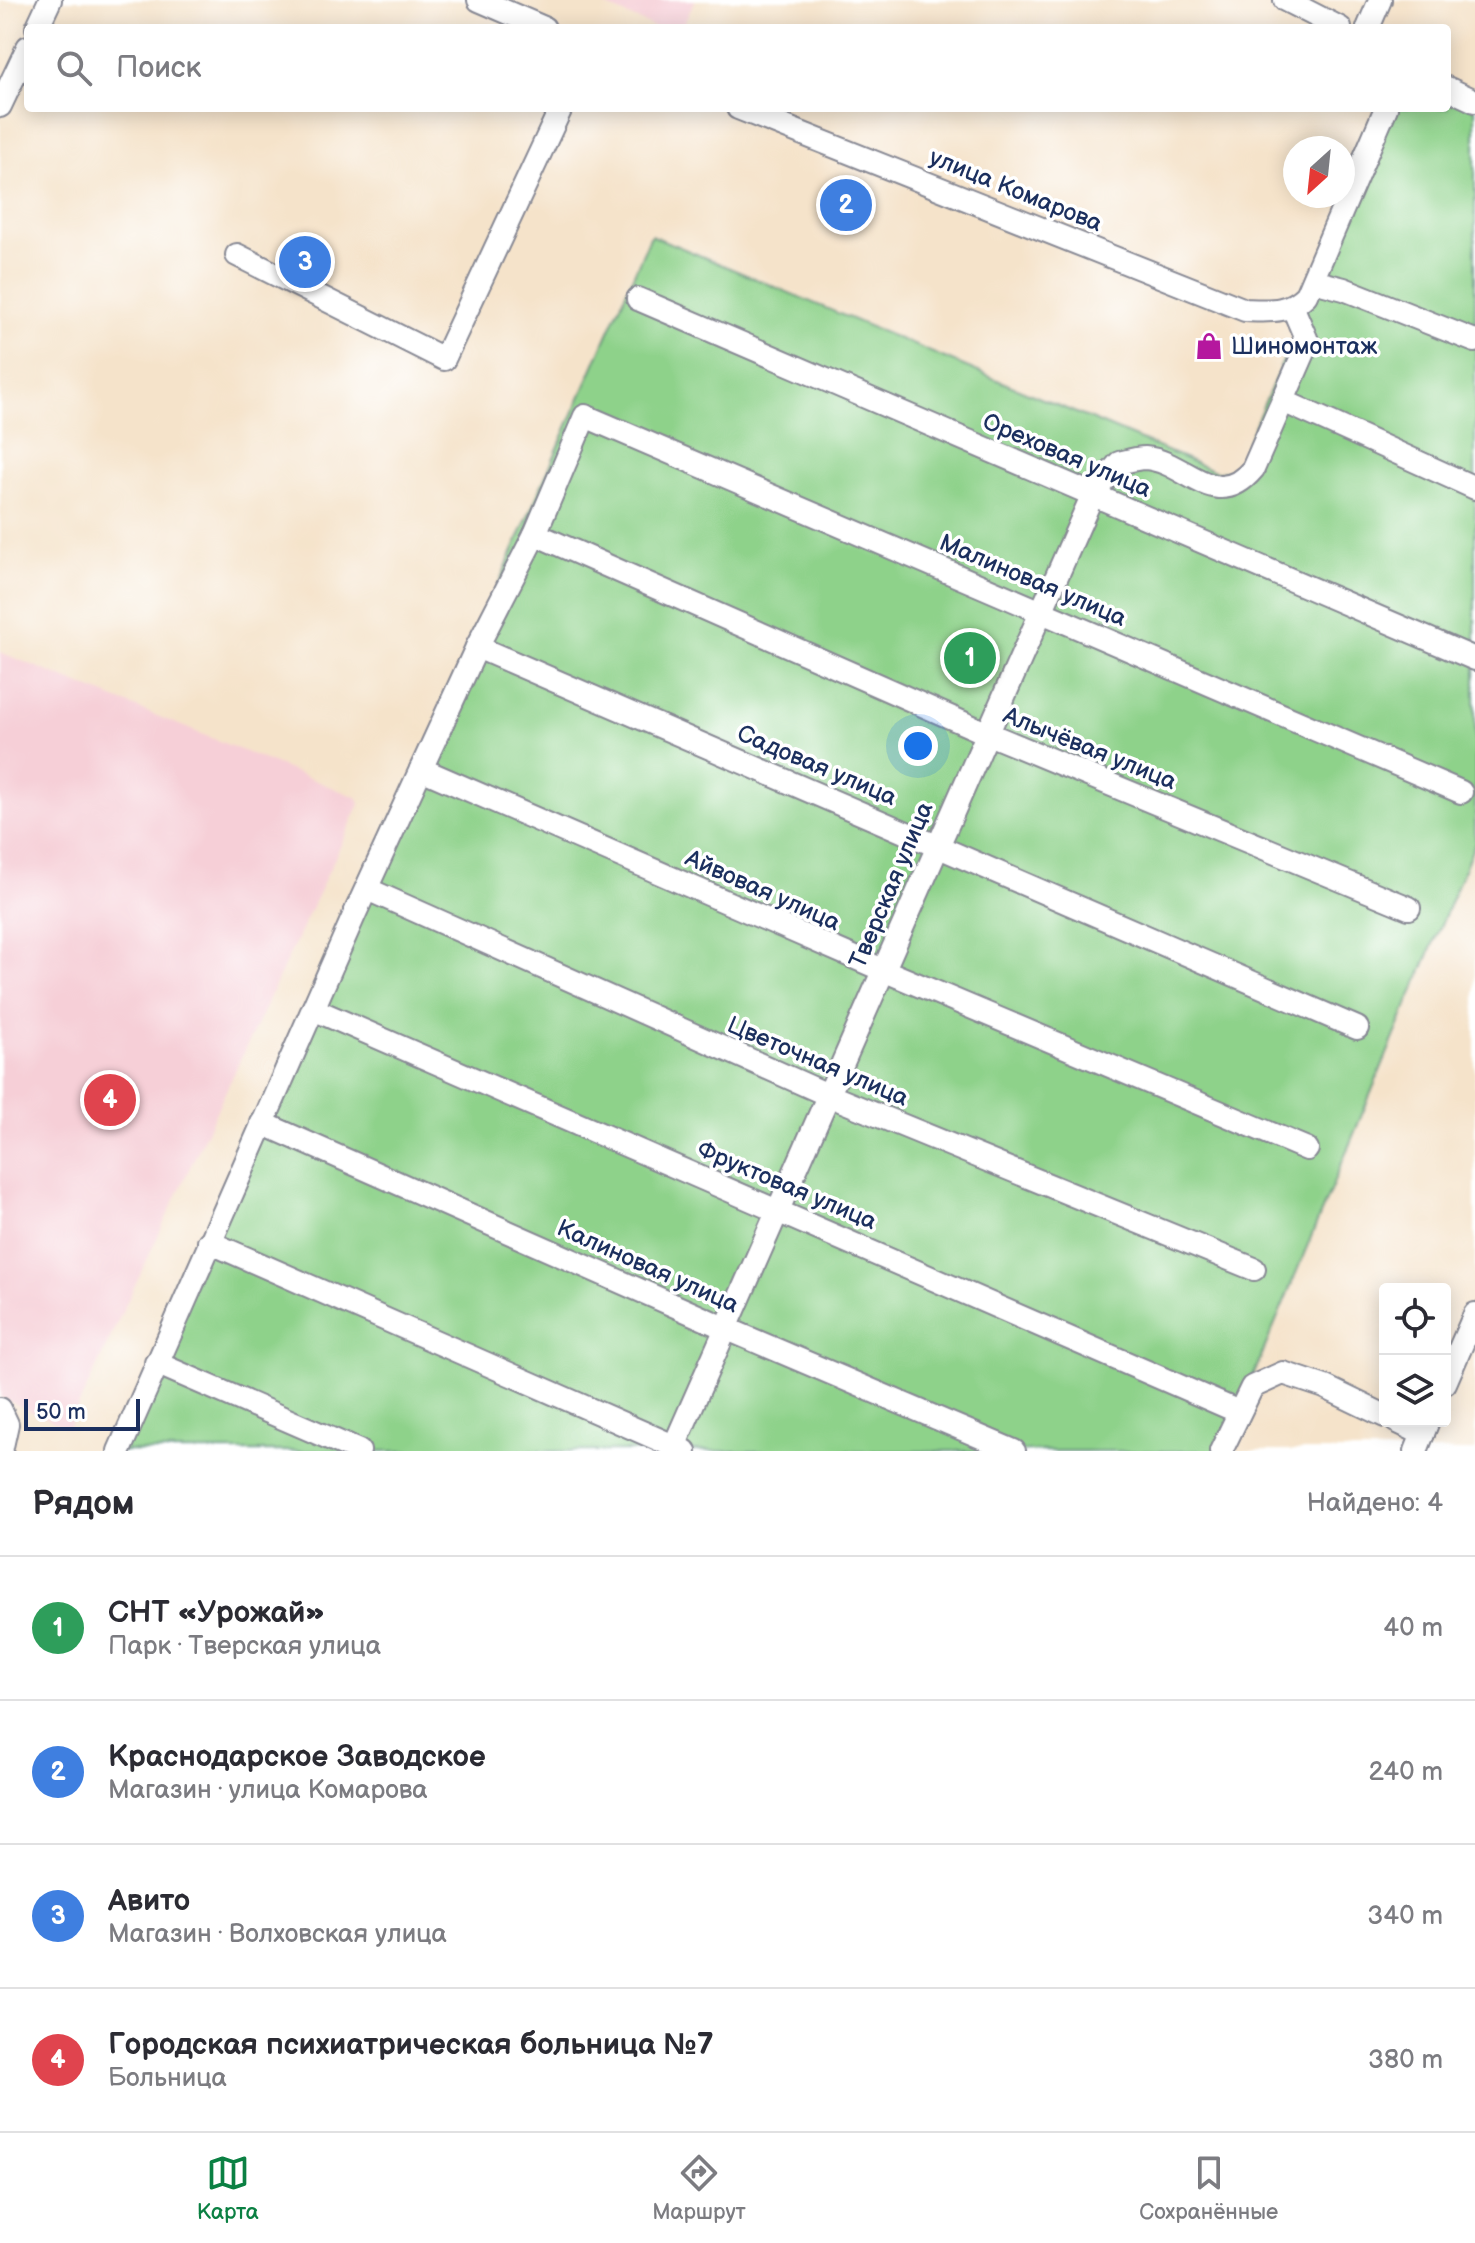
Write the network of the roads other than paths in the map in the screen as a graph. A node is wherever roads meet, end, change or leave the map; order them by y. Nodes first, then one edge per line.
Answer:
1 (50, 0) edge
2 (479, 0) edge
3 (1285, 0) edge
4 (1380, 0) edge
5 (39, 24) edge
6 (535, 24) edge
7 (1332, 24) edge
8 (1370, 24) edge
9 (24, 55) edge
10 (1451, 90) edge
11 (1475, 101) edge
12 (0, 106) edge
13 (559, 112) edge
14 (748, 112) edge
15 (1384, 112) edge
16 (237, 255) dead end
17 (1313, 281) junction
18 (638, 299) dead end
19 (1285, 310) junction
20 (1475, 341) edge
21 (1283, 401) junction
22 (1475, 488) edge
23 (1093, 494) junction
24 (535, 534) junction
25 (1041, 612) junction
26 (477, 647) junction
27 (1475, 659) edge
28 (986, 733) junction
29 (421, 769) junction
30 (1461, 792) dead end
31 (936, 845) junction
32 (367, 889) junction
33 (1409, 908) dead end
34 (883, 970) junction
35 (313, 1009) junction
36 (1357, 1028) dead end
37 (828, 1095) junction
38 (262, 1123) junction
39 (1307, 1149) dead end
40 (777, 1210) junction
41 (209, 1242) junction
42 (1254, 1269) dead end
43 (1475, 1314) edge
44 (725, 1328) junction
45 (156, 1363) junction
46 (1451, 1369) edge
47 (1239, 1412) junction
48 (1379, 1413) edge
49 (4, 1416) edge
50 (677, 1449) edge
51 (1, 1451) edge
52 (119, 1451) edge
53 (359, 1451) edge
54 (1014, 1451) edge
55 (1221, 1451) edge

1 - 5 street
2 - 6 street
3 - 7 street
4 - 8 street
9 - 12 street
10 - 11 street
13 - 16 street
14 - 19 street, улица Комарова
15 - 17 street
17 - 19 street
17 - 20 street
18 - 23 street, Ореховая улица
19 - 21 street, Тверская улица
21 - 22 street
21 - 23 street, Тверская улица
23 - 25 street, Тверская улица
23 - 27 street, Ореховая улица
24 - 25 street, Малиновая улица
24 - 26 street
24 - 28 street, Алычёвая улица
25 - 28 street, Тверская улица
25 - 30 street, Малиновая улица
26 - 29 street
26 - 31 street, Садовая улица
28 - 31 street, Тверская улица
28 - 33 street, Алычёвая улица
29 - 32 street
29 - 34 street, Айвовая улица
31 - 34 street, Тверская улица
31 - 36 street, Садовая улица
32 - 35 street
32 - 37 street, Цветочная улица
34 - 37 street, Тверская улица
34 - 39 street, Айвовая улица
35 - 38 street
35 - 40 street, Фруктовая улица
37 - 40 street, Тверская улица
37 - 42 street, Цветочная улица
38 - 41 street
38 - 44 street, Калиновая улица
40 - 44 street, Тверская улица
40 - 47 street, Фруктовая улица
41 - 45 street
41 - 50 street
43 - 46 street
44 - 50 street, Тверская улица
44 - 54 street, Калиновая улица
45 - 52 street
45 - 53 street
47 - 48 street
47 - 55 street
49 - 51 street

